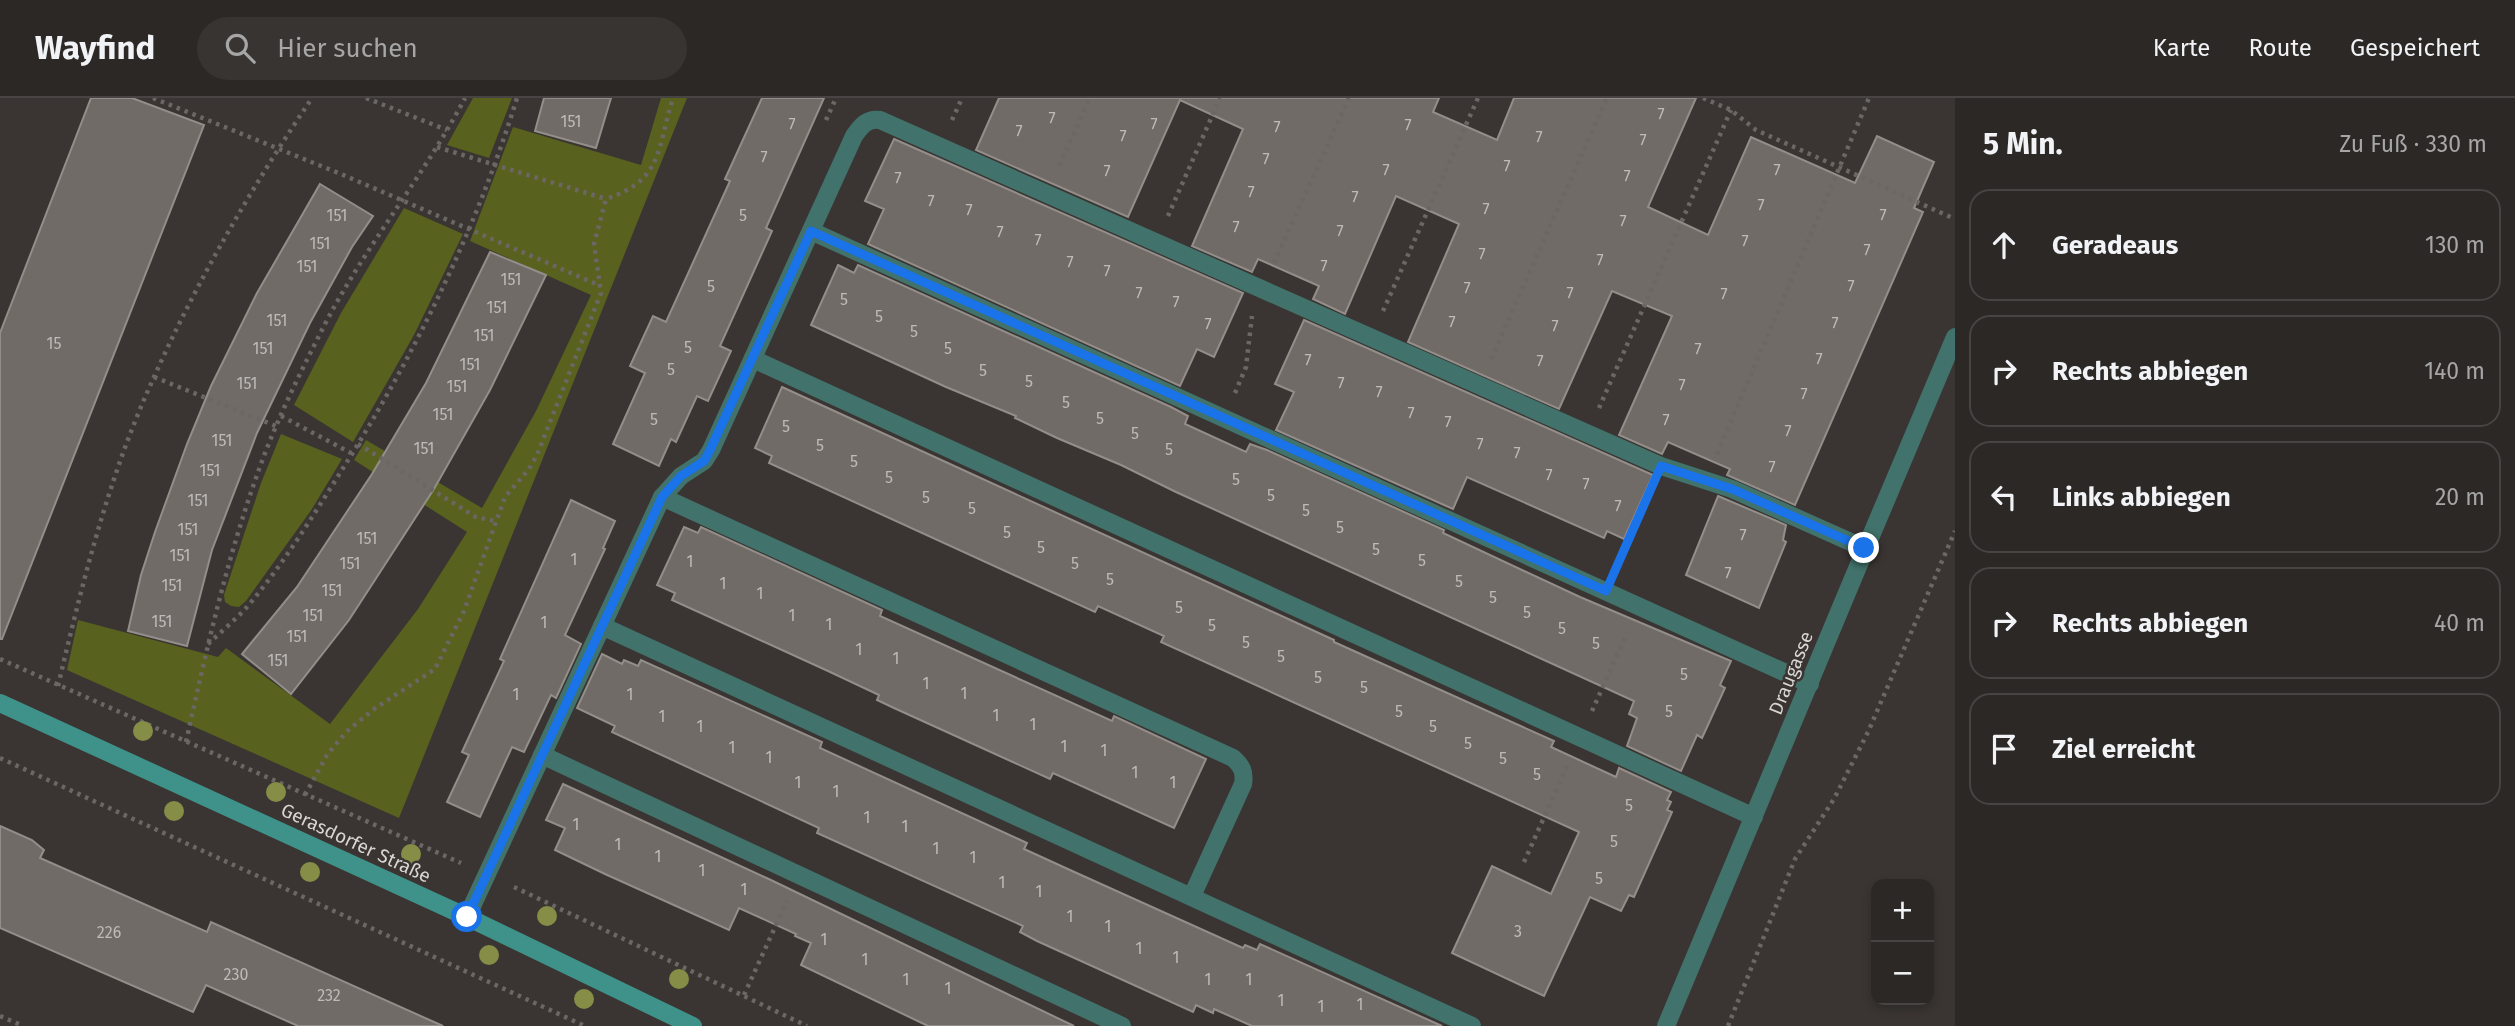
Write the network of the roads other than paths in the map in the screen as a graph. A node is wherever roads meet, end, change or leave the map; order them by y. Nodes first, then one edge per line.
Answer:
1 (811, 231) junction
2 (1955, 337) edge
3 (753, 359) junction
4 (662, 497) junction
5 (1864, 548) junction
6 (602, 626) junction
7 (1810, 684) junction
8 (0, 703) edge
9 (542, 755) junction
10 (1754, 817) junction
11 (1192, 896) junction
12 (467, 917) junction
13 (692, 1026) edge
14 (1122, 1026) edge
15 (1472, 1026) edge
16 (1666, 1026) edge

1 - 3 street
1 - 5 street
1 - 7 street
2 - 5 street, Draugasse
3 - 4 street
3 - 10 street
4 - 6 street
4 - 11 street
5 - 7 street, Draugasse
6 - 9 street
6 - 11 street
7 - 10 street, Draugasse
8 - 12 main road, Gerasdorfer Straße
9 - 12 street
9 - 14 street
10 - 16 street, Draugasse
11 - 15 street
12 - 13 main road, Gerasdorfer Straße

